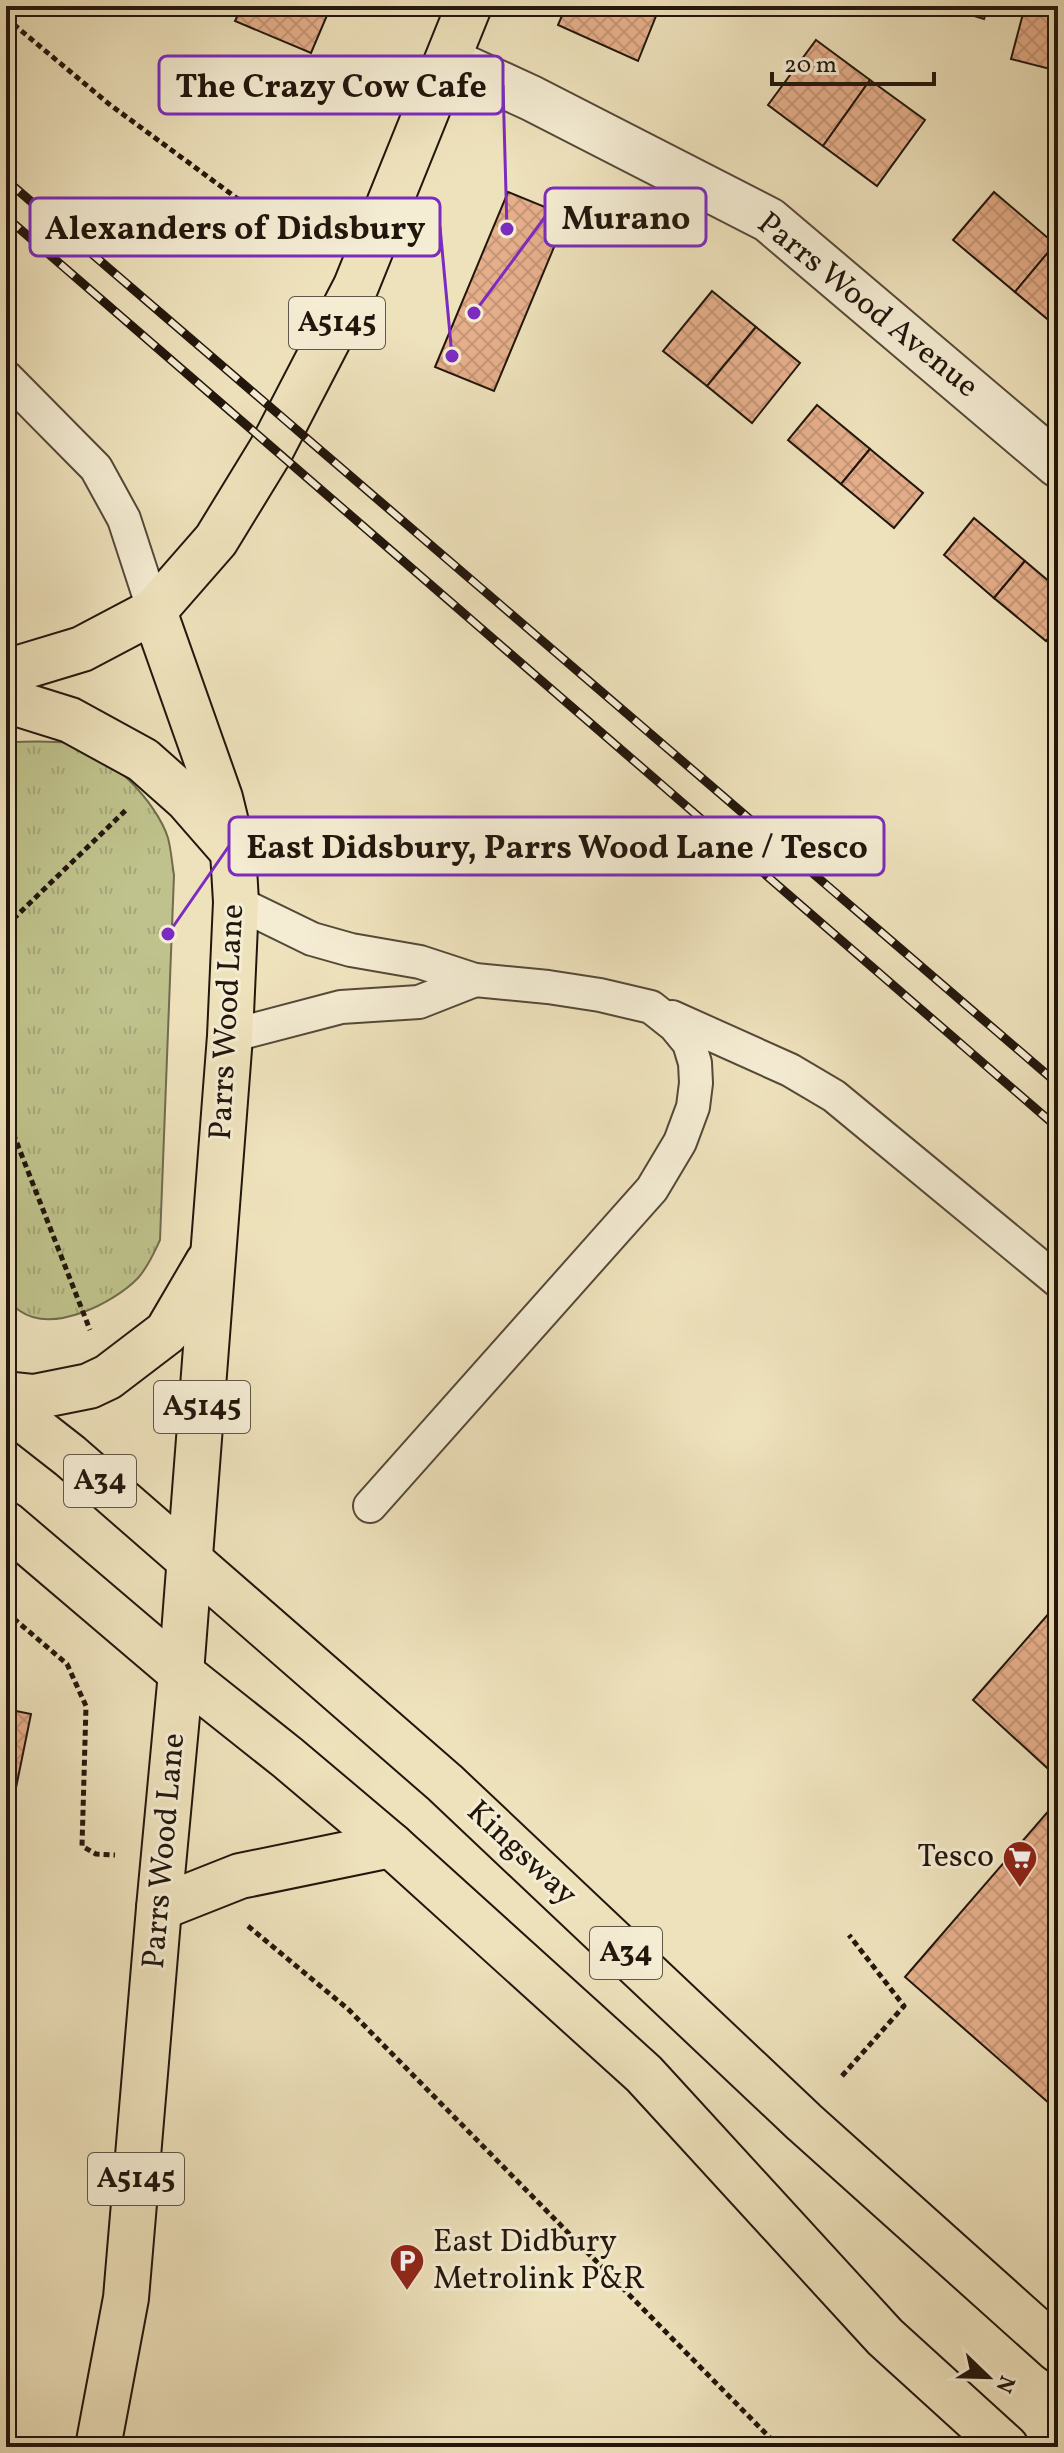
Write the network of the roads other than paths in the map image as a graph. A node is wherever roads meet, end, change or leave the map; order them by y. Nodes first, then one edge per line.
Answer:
1 (469, 6) edge
2 (448, 60) junction
3 (6, 377) edge
4 (1058, 465) edge
5 (154, 611) junction
6 (6, 672) edge
7 (6, 700) edge
8 (233, 851) junction
9 (236, 902) junction
10 (475, 980) junction
11 (651, 1007) junction
12 (230, 1036) junction
13 (214, 1253) junction
14 (1058, 1281) edge
15 (6, 1394) edge
16 (6, 1406) edge
17 (370, 1506) dead end
18 (6, 1524) edge
19 (191, 1560) junction
20 (181, 1673) junction
21 (391, 1845) junction
22 (159, 1908) junction
23 (1058, 2350) edge
24 (98, 2447) edge
25 (1006, 2447) edge

1 - 2 main road, A5145
2 - 4 street, Parrs Wood Avenue
2 - 5 main road, A5145
3 - 5 lane
5 - 6 main road, A5145
5 - 8 main road, Parrs Wood Lane / A5145
7 - 8 main road
8 - 9 main road, Parrs Wood Lane / A5145
9 - 10 lane
9 - 12 main road, Parrs Wood Lane / A5145
10 - 11 lane
10 - 12 lane
11 - 14 lane
11 - 17 lane
12 - 13 main road, Parrs Wood Lane / A5145
13 - 15 main road, Parrs Wood Lane / A5145
13 - 19 main road, Parrs Wood Lane / A5145
16 - 19 main road, Kingsway / A34
18 - 20 main road, A34
19 - 20 main road, Parrs Wood Lane / A5145
19 - 23 main road, Kingsway / A34
20 - 21 main road, A34
20 - 22 main road, Parrs Wood Lane / A5145
21 - 22 main road
21 - 25 main road, A34
22 - 24 main road, Parrs Wood Lane / A5145

